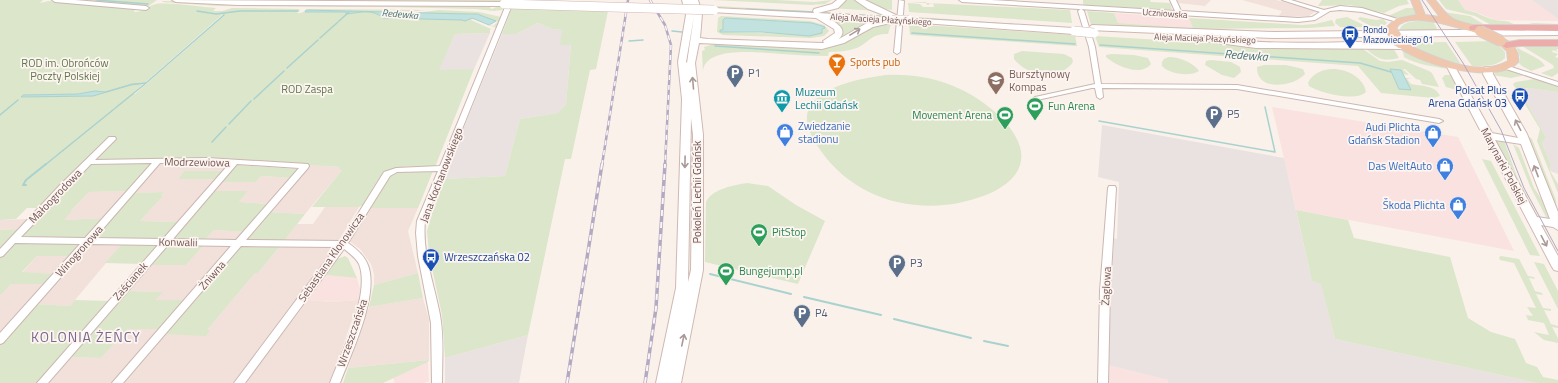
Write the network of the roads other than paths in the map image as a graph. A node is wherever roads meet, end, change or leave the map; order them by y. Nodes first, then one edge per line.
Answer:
1 (55, 0) edge
2 (176, 0) edge
3 (567, 0) edge
4 (686, 0) edge
5 (694, 0) edge
6 (842, 0) edge
7 (859, 0) edge
8 (962, 0) edge
9 (1173, 0) edge
10 (1285, 0) edge
11 (1415, 0) edge
12 (1431, 0) edge
13 (205, 1) edge
14 (901, 1) edge
15 (508, 2) edge
16 (1079, 6) edge
17 (146, 8) dead end
18 (715, 8) junction
19 (1326, 12) junction
20 (817, 13) junction
21 (1179, 13) junction
22 (892, 17) junction
23 (1422, 18) junction
24 (1450, 21) junction
25 (1395, 26) junction
26 (1558, 28) edge
27 (1477, 29) junction
28 (1093, 30) junction
29 (1156, 31) junction
30 (1558, 32) edge
31 (1558, 38) edge
32 (686, 39) junction
33 (1207, 39) junction
34 (695, 40) junction
35 (1504, 43) junction
36 (1558, 43) edge
37 (1402, 44) junction
38 (897, 52) dead end
39 (1450, 65) junction
40 (1508, 65) junction
41 (1488, 69) junction
42 (1555, 83) edge
43 (1098, 86) junction
44 (1100, 97) dead end
45 (1037, 98) dead end
46 (1439, 121) dead end
47 (692, 122) junction
48 (1488, 136) junction
49 (112, 139) dead end
50 (1525, 142) junction
51 (158, 161) junction
52 (88, 162) junction
53 (235, 162) junction
54 (305, 166) joint
55 (443, 168) junction
56 (685, 180) junction
57 (697, 180) junction
58 (1112, 188) dead end
59 (1533, 220) junction
60 (1558, 225) edge
61 (13, 240) junction
62 (88, 240) junction
63 (165, 242) junction
64 (239, 243) junction
65 (343, 244) junction
66 (0, 254) edge
67 (1557, 264) edge
68 (690, 266) junction
69 (0, 340) edge
70 (42, 383) edge
71 (117, 383) edge
72 (239, 383) edge
73 (336, 383) edge
74 (437, 383) edge
75 (663, 383) edge
76 (674, 383) edge
77 (1103, 383) edge

1 - 17 street
2 - 13 main road, Aleja Macieja Płażyńskiego
3 - 18 main road, Aleja Macieja Płażyńskiego
4 - 32 main road, Pokoleń Lechii Gdańsk
5 - 34 main road, Pokoleń Lechii Gdańsk
6 - 20 main road
7 - 22 main road
8 - 16 street, Uczniowska
9 - 21 street
10 - 19 street
11 - 23 main road
12 - 24 main road
13 - 15 main road, Aleja Macieja Płażyńskiego
14 - 38 street
15 - 18 main road, Aleja Macieja Płażyńskiego, bridge
15 - 55 street, Jana Kochanowskiego
16 - 21 street, Uczniowska
16 - 43 street
18 - 20 main road, Aleja Macieja Płażyńskiego
19 - 21 street, Uczniowska
19 - 25 street, Uczniowska
20 - 22 main road, Aleja Macieja Płażyńskiego
20 - 34 main road
22 - 28 main road, Aleja Macieja Płażyńskiego, bridge
34 -> 22 main road
23 - 24 main road
23 - 25 main road
24 - 27 main road
25 - 29 main road
25 - 37 main road, bridge
26 - 27 highway
27 - 35 main road, bridge
28 - 29 main road, Aleja Macieja Płażyńskiego
28 - 33 main road, Aleja Macieja Płażyńskiego
29 - 30 main road, Aleja Macieja Płażyńskiego
31 - 33 main road, Aleja Macieja Płażyńskiego
32 - 34 main road
32 - 47 main road, Pokoleń Lechii Gdańsk
33 - 37 main road
47 -> 34 main road, Pokoleń Lechii Gdańsk
35 - 36 highway
35 - 40 main road
37 - 39 main road
39 - 41 main road
39 - 48 main road, Marynarki Polskiej
40 - 41 main road
40 - 42 street
50 -> 41 main road
43 - 44 street
43 - 45 street
43 - 46 street
47 -> 56 main road, Pokoleń Lechii Gdańsk
47 - 57 main road, Pokoleń Lechii Gdańsk
48 - 50 main road
48 - 59 main road, Marynarki Polskiej
49 - 52 street, Małoogrodowa
60 -> 50 main road
51 - 52 street, Modrzewiowa
51 - 53 street, Modrzewiowa
51 - 62 street, Winogronowa
52 - 61 street, Małoogrodowa
53 - 54 street, Modrzewiowa
53 - 63 street, Zaścianek
54 - 64 street, Żniwna
55 - 65 street, Sebastiana Klonowicza
55 - 74 street, Jana Kochanowskiego
56 - 57 main road
56 - 68 main road, Pokoleń Lechii Gdańsk
57 - 68 main road, Pokoleń Lechii Gdańsk
58 - 77 street, Żaglowa
59 - 60 main road
59 -> 67 main road, Marynarki Polskiej
61 - 62 street, Konwalii
61 - 66 street, Małoogrodowa
62 - 63 street, Konwalii
62 - 69 street, Winogronowa
63 - 64 street, Konwalii
63 - 70 street, Zaścianek
64 - 65 street, Konwalii
64 - 71 street, Żniwna
65 - 72 street, Sebastiana Klonowicza
65 - 73 street, Wrzeszczańska
68 - 75 main road, Pokoleń Lechii Gdańsk
76 -> 68 main road, Pokoleń Lechii Gdańsk

